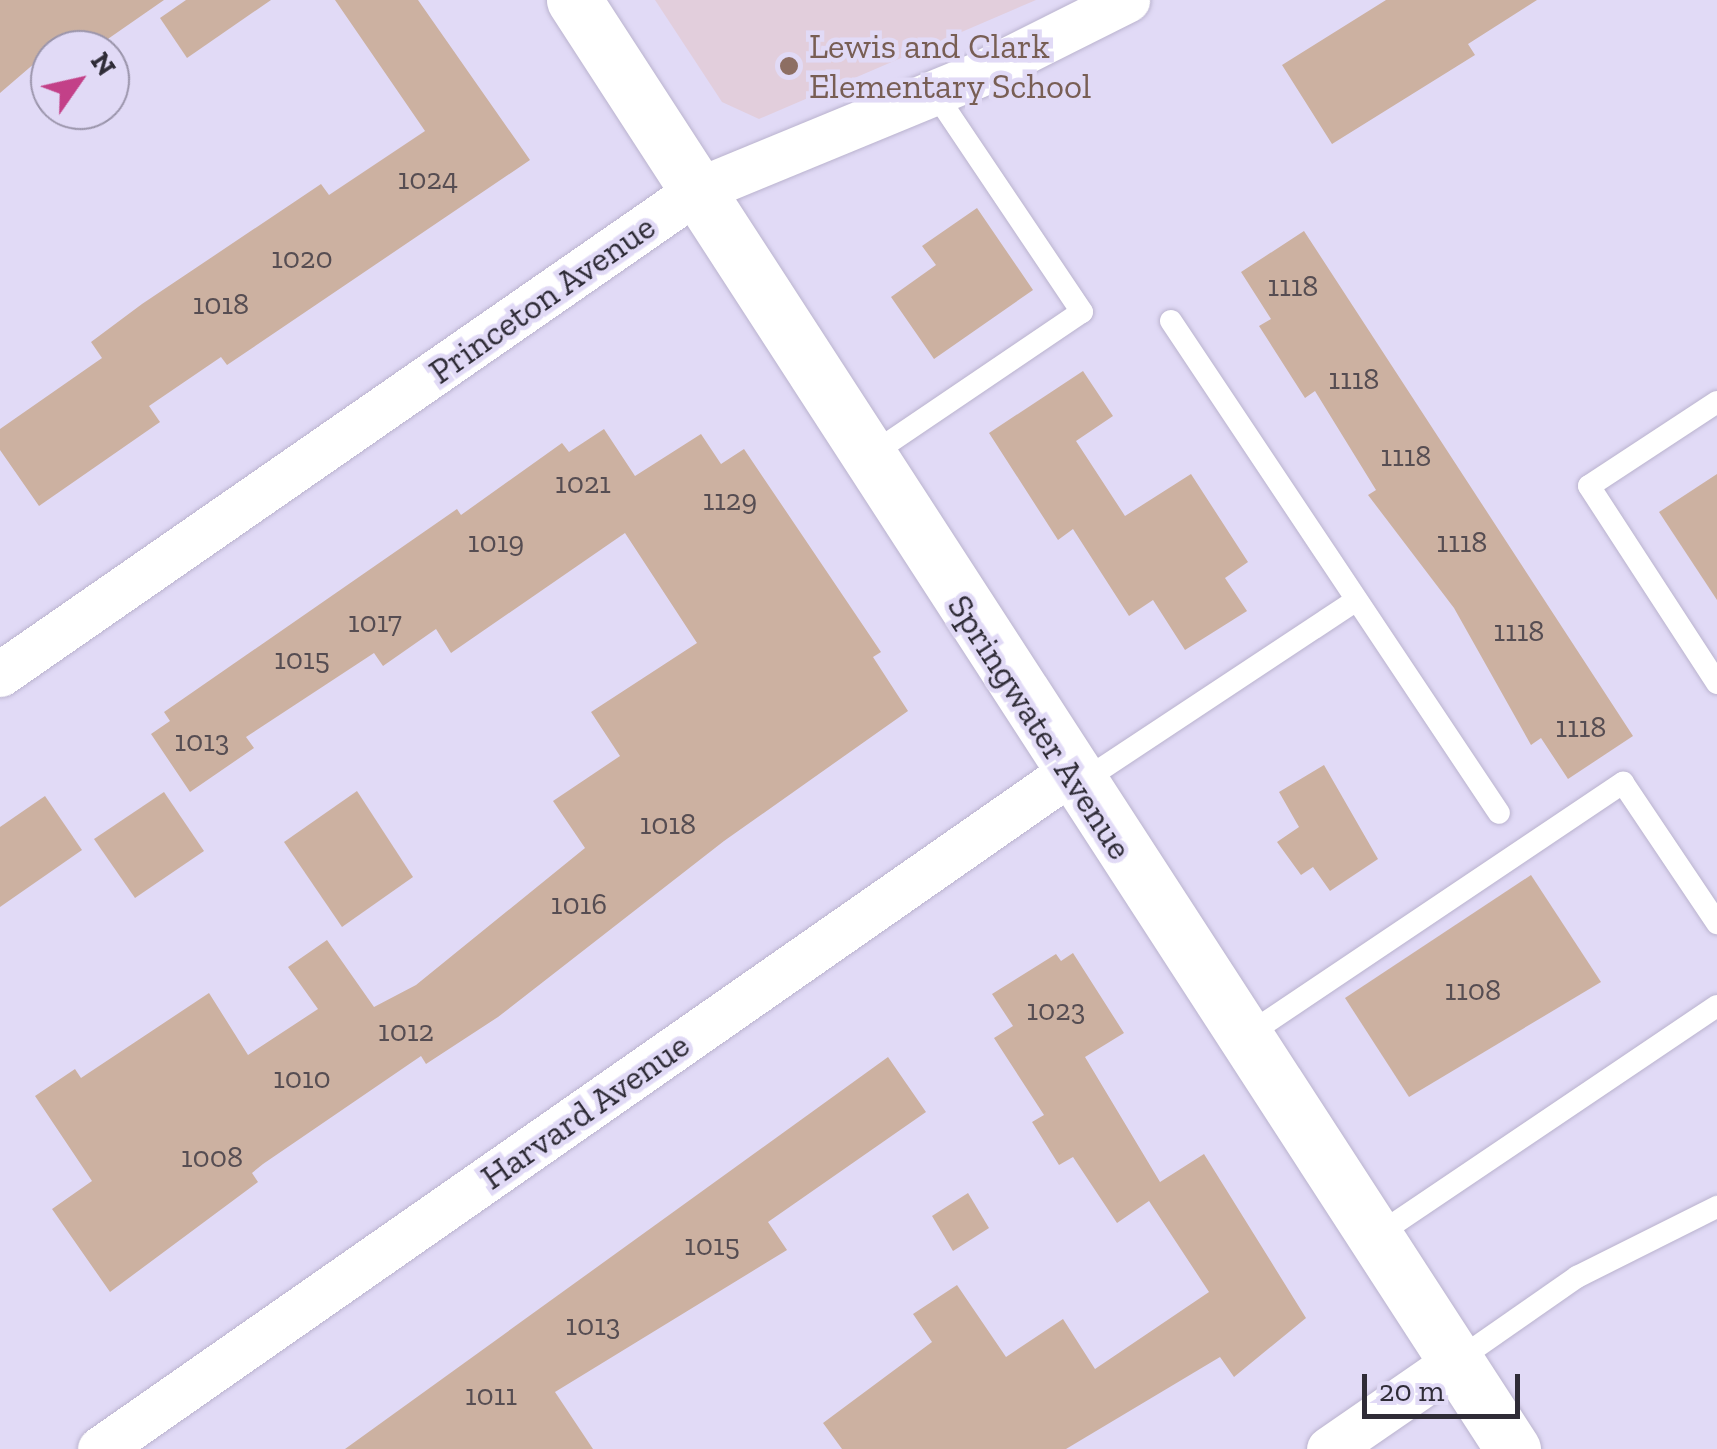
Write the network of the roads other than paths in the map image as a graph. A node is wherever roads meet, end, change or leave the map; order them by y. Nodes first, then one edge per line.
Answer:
1 (574, 0) edge
2 (1128, 0) edge
3 (935, 93) junction
4 (698, 190) junction
5 (1171, 321) dead end
6 (1717, 402) edge
7 (868, 457) junction
8 (1356, 600) junction
9 (0, 674) edge
10 (1717, 683) edge
11 (1073, 780) junction
12 (1499, 814) dead end
13 (1717, 923) edge
14 (1717, 1006) edge
15 (1243, 1038) junction
16 (1717, 1207) edge
17 (1373, 1238) junction
18 (1455, 1362) junction
19 (100, 1449) edge
20 (1329, 1449) edge
21 (1512, 1449) edge

1 - 4 street, Springwater Avenue
2 - 3 street, Princeton Avenue
3 - 4 street, Princeton Avenue
3 - 7 lane
4 - 7 street, Springwater Avenue
4 - 9 street, Princeton Avenue
5 - 8 lane
6 - 10 lane
7 - 11 street, Springwater Avenue
8 - 11 lane
8 - 12 lane
11 - 15 street, Springwater Avenue
11 - 19 street, Harvard Avenue
13 - 15 lane
14 - 17 lane
15 - 17 street, Springwater Avenue
16 - 18 lane
17 - 18 street, Springwater Avenue
18 - 20 street
18 - 21 street, Springwater Avenue

